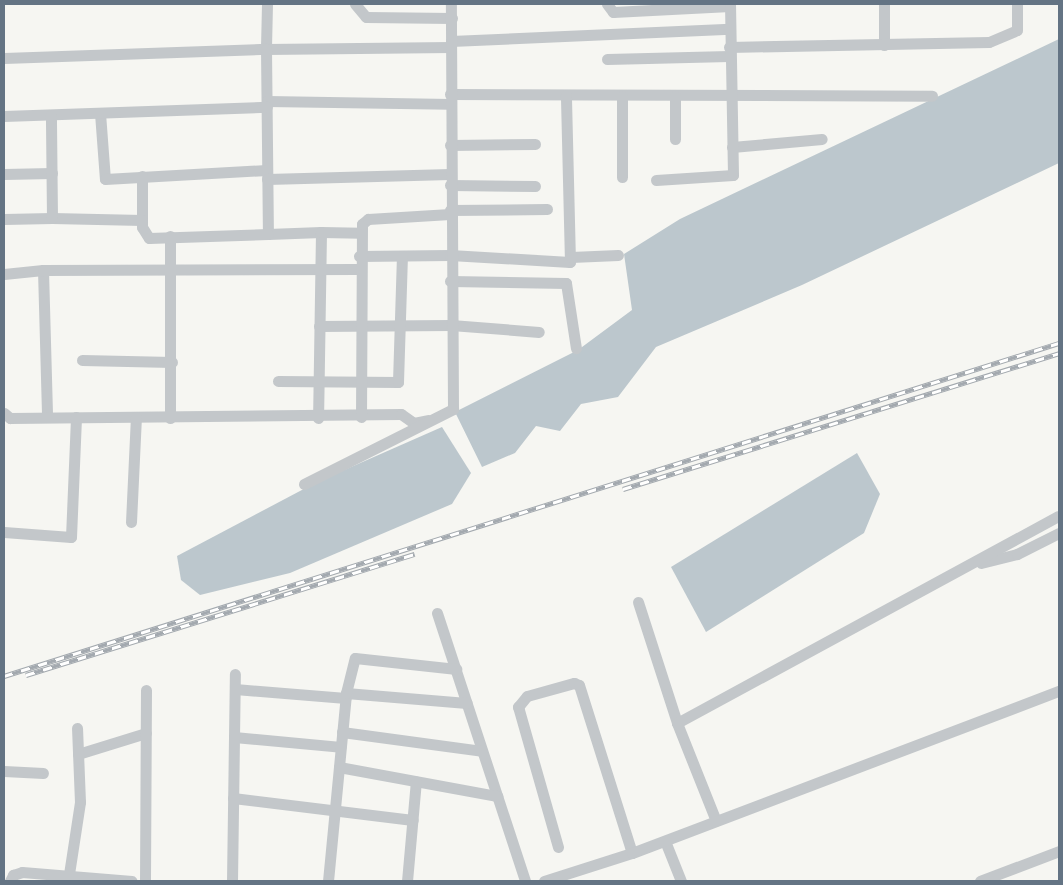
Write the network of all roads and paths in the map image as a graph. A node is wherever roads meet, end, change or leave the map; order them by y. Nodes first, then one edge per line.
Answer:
1 (267, 4) edge
2 (355, 4) edge
3 (451, 4) edge
4 (608, 4) edge
5 (884, 4) edge
6 (1017, 4) edge
7 (730, 5) edge
8 (452, 18) junction
9 (730, 28) junction
10 (451, 44) junction
11 (884, 45) junction
12 (266, 49) junction
13 (729, 51) junction
14 (4, 58) edge
15 (607, 59) dead end
16 (566, 95) junction
17 (622, 96) junction
18 (675, 96) junction
19 (932, 96) dead end
20 (729, 97) junction
21 (450, 99) junction
22 (267, 104) junction
23 (100, 113) junction
24 (52, 114) junction
25 (4, 116) edge
26 (675, 139) dead end
27 (822, 139) dead end
28 (535, 144) dead end
29 (450, 145) junction
30 (732, 147) junction
31 (52, 173) junction
32 (4, 174) edge
33 (267, 175) junction
34 (142, 176) junction
35 (622, 177) dead end
36 (450, 179) junction
37 (656, 180) dead end
38 (535, 186) dead end
39 (547, 209) dead end
40 (450, 212) junction
41 (52, 218) junction
42 (4, 219) edge
43 (142, 220) junction
44 (321, 232) junction
45 (268, 234) junction
46 (360, 234) junction
47 (170, 236) junction
48 (450, 255) junction
49 (618, 255) dead end
50 (359, 256) junction
51 (402, 256) junction
52 (571, 257) junction
53 (171, 269) junction
54 (359, 269) junction
55 (43, 270) junction
56 (320, 270) junction
57 (4, 274) edge
58 (450, 281) junction
59 (400, 325) junction
60 (451, 325) junction
61 (319, 326) junction
62 (360, 326) junction
63 (540, 332) dead end
64 (576, 348) dead end
65 (82, 360) dead end
66 (172, 362) junction
67 (278, 381) dead end
68 (318, 382) junction
69 (360, 383) junction
70 (4, 414) edge
71 (445, 416) junction
72 (47, 417) junction
73 (76, 417) junction
74 (136, 417) junction
75 (361, 417) junction
76 (170, 418) junction
77 (318, 418) junction
78 (304, 484) dead end
79 (1059, 516) edge
80 (131, 522) dead end
81 (4, 532) edge
82 (1059, 533) edge
83 (972, 566) junction
84 (638, 602) dead end
85 (437, 613) dead end
86 (456, 670) junction
87 (235, 674) dead end
88 (235, 689) junction
89 (146, 690) dead end
90 (1059, 691) edge
91 (346, 696) junction
92 (467, 703) junction
93 (677, 723) junction
94 (77, 728) dead end
95 (146, 732) junction
96 (342, 732) junction
97 (234, 737) junction
98 (341, 747) junction
99 (482, 750) junction
100 (78, 754) junction
101 (339, 767) junction
102 (4, 771) edge
103 (43, 773) dead end
104 (416, 781) junction
105 (497, 796) junction
106 (233, 798) junction
107 (335, 810) junction
108 (413, 820) junction
109 (716, 821) junction
110 (666, 840) junction
111 (558, 847) dead end
112 (1059, 851) edge
113 (632, 853) junction
114 (69, 874) junction
115 (10, 881) edge
116 (132, 881) edge
117 (145, 881) edge
118 (232, 881) edge
119 (316, 881) edge
120 (328, 881) edge
121 (407, 881) edge
122 (525, 881) edge
123 (544, 881) edge
124 (682, 881) edge
125 (980, 881) edge

1 - 12 street
2 - 8 street
3 - 8 street
4 - 7 street
5 - 11 street
6 - 11 street
7 - 9 street
8 - 10 street
9 - 10 street
9 - 13 street
10 - 12 street
10 - 21 street
11 - 13 street
12 - 14 street
12 - 22 street
13 - 15 street
13 - 20 street
16 - 17 street
16 - 21 street
16 - 52 street
17 - 18 street
17 - 35 street
18 - 20 street
18 - 26 street
19 - 20 street
20 - 30 street
21 - 22 street
21 - 29 street
22 - 23 street
22 - 33 street
23 - 24 street
23 - 34 street
24 - 25 street
24 - 31 street
27 - 30 street
28 - 29 street
29 - 36 street
30 - 37 street
31 - 32 street
31 - 41 street
33 - 34 street
33 - 36 street
33 - 45 street
34 - 43 street
36 - 38 street
36 - 40 street
39 - 40 street
40 - 46 street
40 - 48 street
41 - 42 street
41 - 43 street
43 - 47 street
44 - 45 street
44 - 46 street
44 - 56 street
45 - 47 street
46 - 50 street
47 - 53 street
48 - 51 street
48 - 52 street
48 - 58 street
49 - 52 street
50 - 51 street
50 - 54 street
51 - 59 street
53 - 55 street
53 - 56 street
53 - 66 street
54 - 56 street
54 - 62 street
55 - 57 street
55 - 72 street
56 - 61 street
58 - 60 street
58 - 64 street
59 - 60 street
59 - 62 street
59 - 69 street
60 - 63 street
60 - 71 street
61 - 62 street
61 - 68 street
62 - 69 street
65 - 66 street
66 - 76 street
67 - 68 street
68 - 69 street
68 - 77 street
69 - 75 street
70 - 72 street
71 - 75 street
71 - 78 street
72 - 73 street
73 - 74 street
73 - 81 street
74 - 76 street
74 - 80 street
75 - 77 street
76 - 77 street
79 - 83 street
82 - 83 street
83 - 93 street
84 - 93 street
85 - 86 street
86 - 91 street
86 - 92 street
87 - 88 street
88 - 91 street
88 - 97 street
89 - 95 street
90 - 109 street
91 - 92 street
91 - 96 street
92 - 99 street
93 - 109 street
94 - 100 street
95 - 100 street
95 - 117 street
96 - 98 street
96 - 99 street
97 - 98 street
97 - 106 street
98 - 101 street
99 - 105 street
100 - 114 street
101 - 104 street
101 - 107 street
102 - 103 street
104 - 105 street
104 - 108 street
105 - 122 street
106 - 107 street
106 - 118 street
107 - 108 street
107 - 120 street
108 - 121 street
109 - 110 street
110 - 113 street
110 - 124 street
111 - 113 street
112 - 125 street
113 - 123 street
114 - 115 street
114 - 116 street
119 - 120 street

